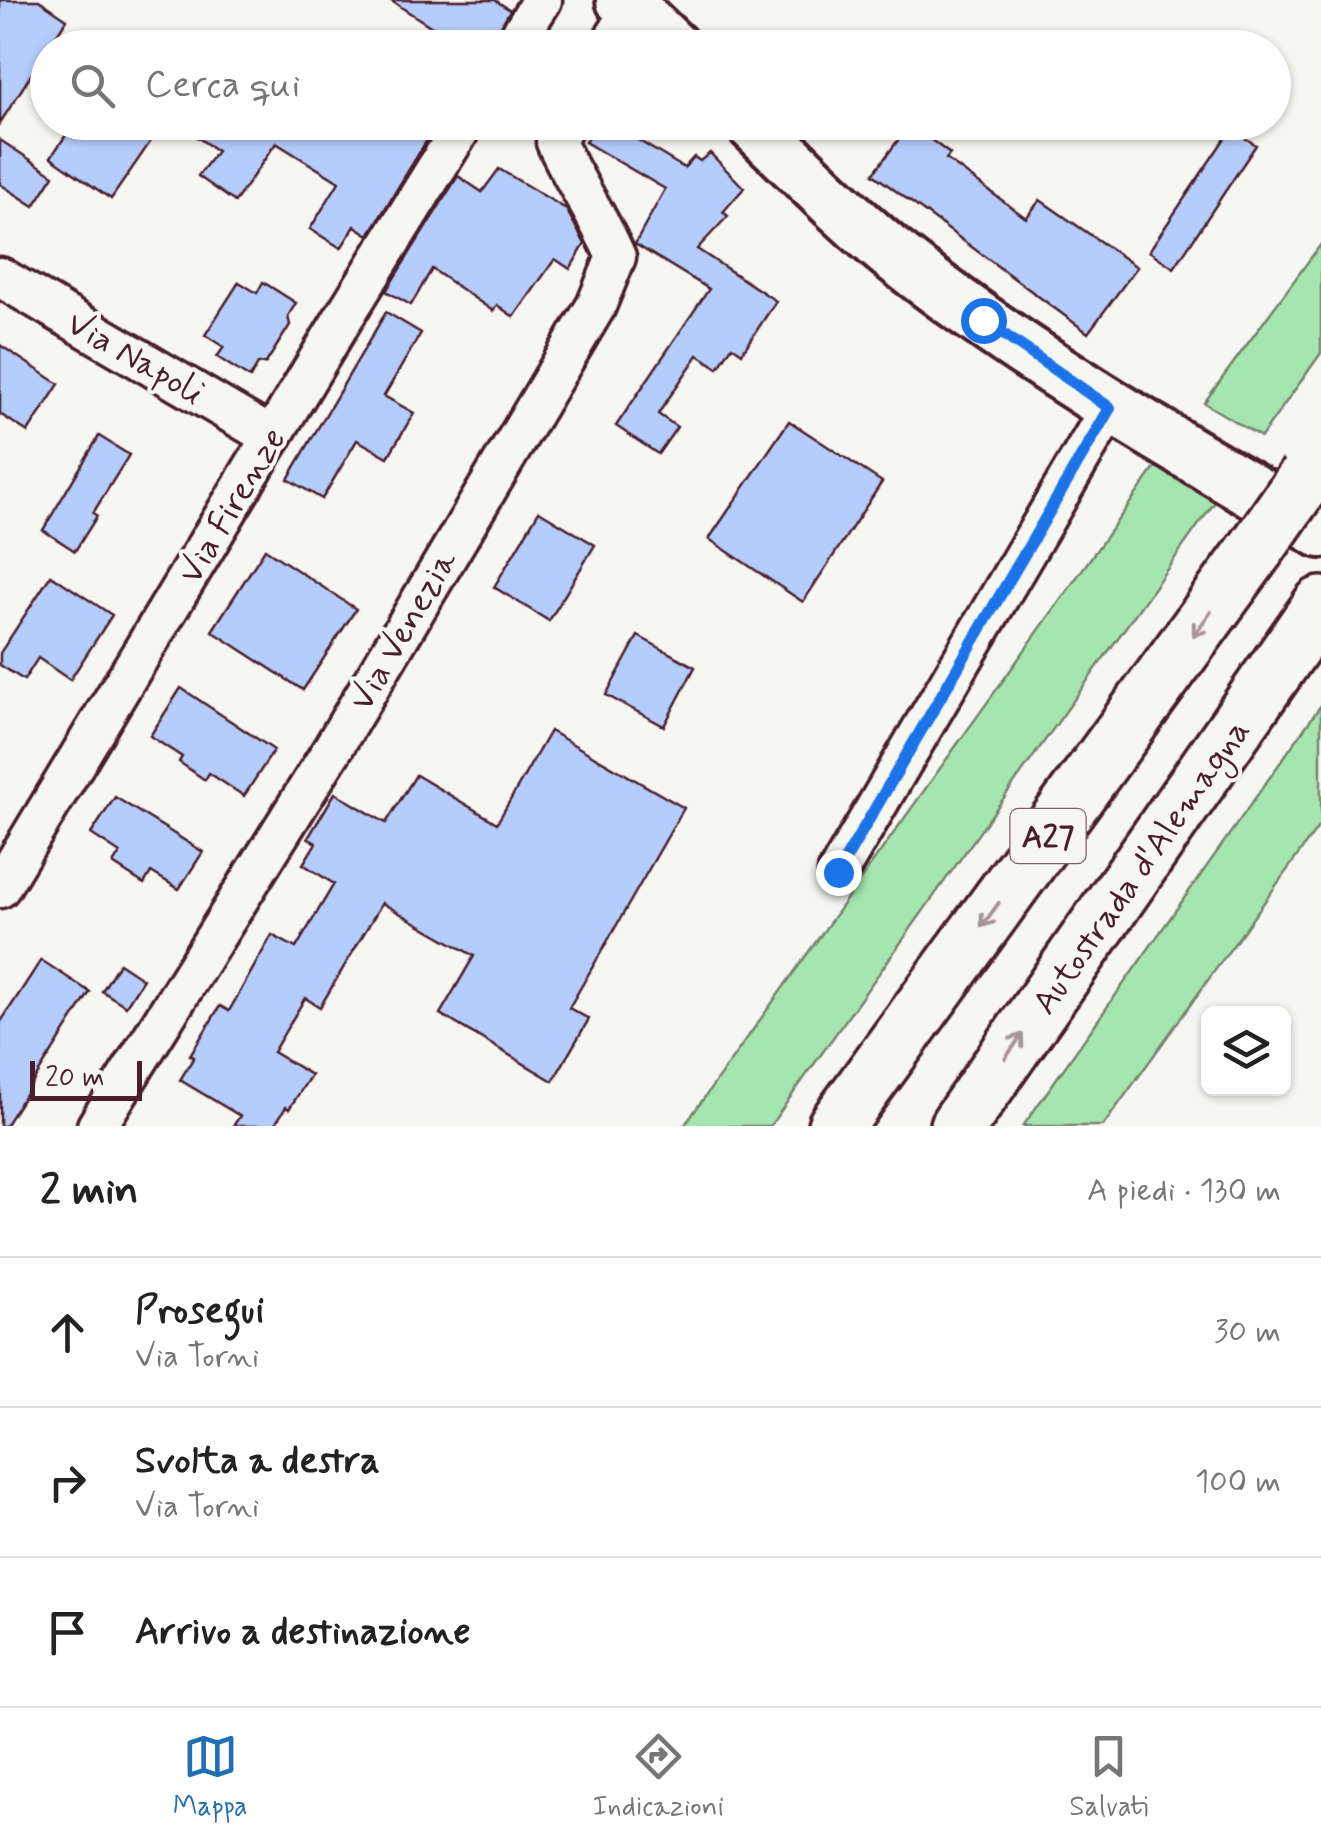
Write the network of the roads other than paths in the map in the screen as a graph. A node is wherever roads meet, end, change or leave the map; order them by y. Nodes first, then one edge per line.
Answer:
1 (542, 0) edge
2 (523, 30) edge
3 (455, 140) edge
4 (557, 140) edge
5 (771, 140) edge
6 (0, 277) edge
7 (1110, 408) junction
8 (272, 437) junction
9 (1314, 467) edge
10 (1321, 531) edge
11 (1321, 605) edge
12 (838, 872) dead end
13 (0, 888) edge
14 (97, 1126) edge
15 (836, 1126) edge
16 (958, 1126) edge

1 - 2 street
3 - 8 street, Via Firenze
4 - 14 street, Via Venezia
5 - 7 main road
6 - 8 street, Via Napoli
7 - 10 main road
7 - 12 street
8 - 13 street, Via Firenze
9 -> 15 highway, A27, bridge
16 -> 11 highway, Autostrada d'Alemagna / A27

